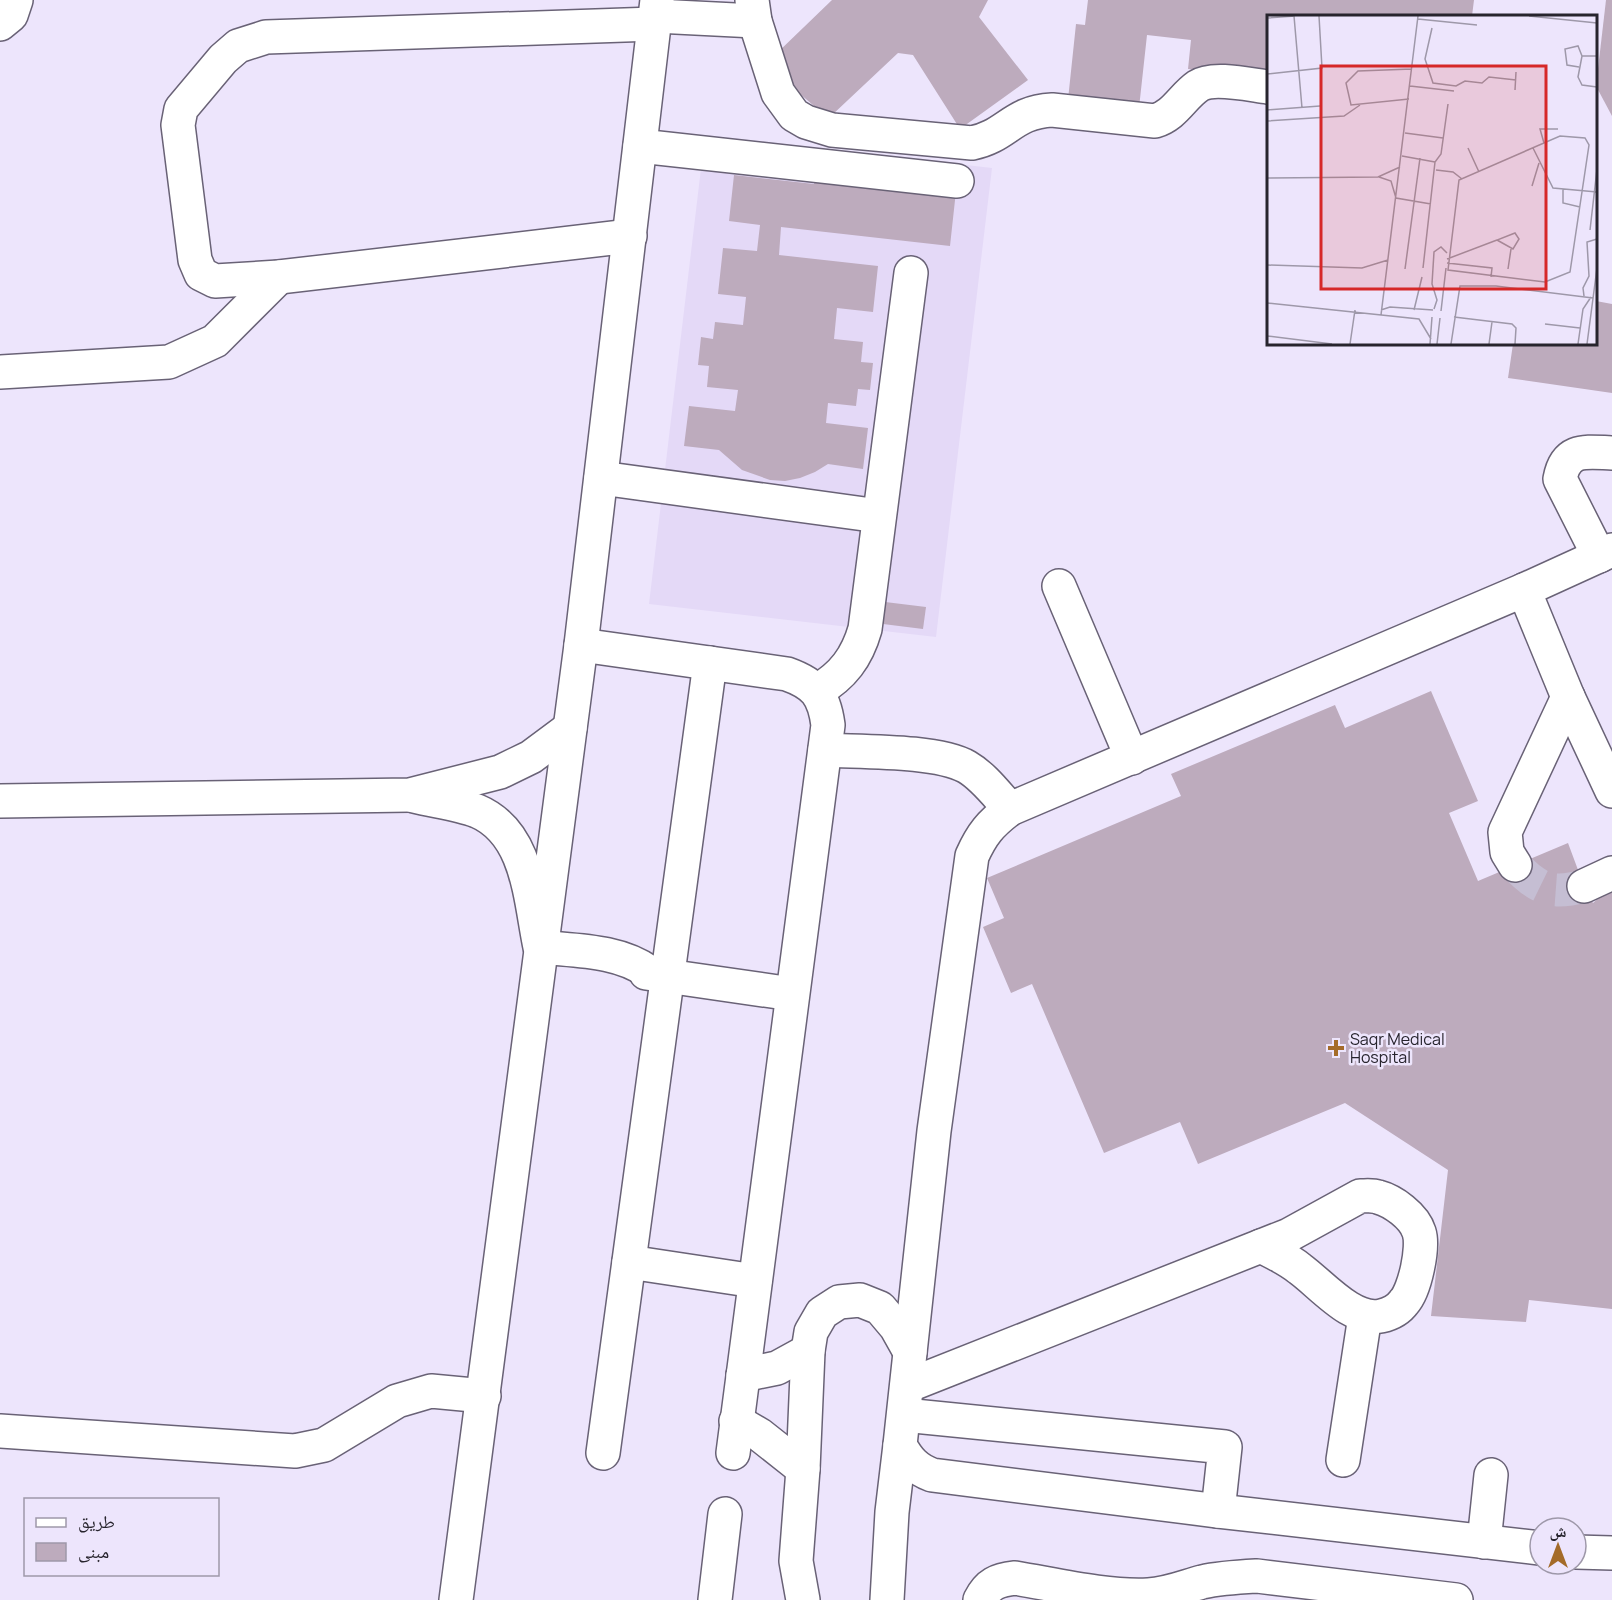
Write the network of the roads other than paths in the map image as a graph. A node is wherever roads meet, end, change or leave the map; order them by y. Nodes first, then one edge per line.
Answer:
1 (16, 0) edge
2 (754, 10) edge
3 (656, 14) edge
4 (0, 24) edge
5 (1267, 87) edge
6 (640, 146) junction
7 (957, 181) dead end
8 (630, 236) junction
9 (911, 273) dead end
10 (279, 277) junction
11 (0, 372) edge
12 (1612, 453) edge
13 (601, 478) junction
14 (879, 516) junction
15 (1605, 553) edge
16 (1059, 586) dead end
17 (1524, 590) junction
18 (581, 645) junction
19 (710, 663) junction
20 (817, 692) junction
21 (1568, 697) junction
22 (570, 728) junction
23 (825, 750) junction
24 (1132, 758) junction
25 (1612, 791) edge
26 (410, 795) junction
27 (0, 801) edge
28 (1010, 809) junction
29 (1515, 865) tunnel mouth
30 (539, 958) junction
31 (658, 974) junction
32 (792, 994) junction
33 (1261, 1246) junction
34 (629, 1262) junction
35 (755, 1281) junction
36 (1365, 1316) junction
37 (808, 1351) junction
38 (910, 1352) junction
39 (743, 1375) junction
40 (484, 1396) junction
41 (904, 1415) junction
42 (736, 1421) junction
43 (0, 1431) edge
44 (733, 1453) dead end
45 (603, 1454) dead end
46 (1343, 1460) dead end
47 (803, 1469) junction
48 (1491, 1476) dead end
49 (1218, 1511) junction
50 (725, 1514) dead end
51 (1484, 1542) junction
52 (1528, 1547) edge
53 (1588, 1552) edge
54 (1612, 1553) edge
55 (456, 1600) edge
56 (715, 1600) edge
57 (803, 1600) edge
58 (887, 1600) edge
59 (980, 1600) edge
60 (1456, 1600) edge

1 - 4 street
2 - 3 street
2 - 5 street
3 - 6 street
3 - 10 street
6 - 7 street
6 - 8 street
8 - 10 street
8 - 13 street
9 - 14 street
10 - 11 street
12 - 15 street
13 - 14 street
13 - 18 street
14 - 20 street
15 - 17 street
16 - 24 street
17 - 21 street
17 - 24 street
18 - 19 street
18 - 22 street
19 - 20 street
19 - 31 street
20 - 23 street
21 - 25 street
21 - 29 street
22 - 26 street
22 - 30 street
23 - 28 street
23 - 32 street
24 - 28 street
26 - 27 street
26 - 30 street
28 - 38 street
30 - 31 street
30 - 40 street
31 - 32 street
31 - 34 street
32 - 35 street
33 - 36 street
33 - 36 street
33 - 41 street
34 - 35 street
34 - 45 street
35 - 39 street
36 - 46 street
37 - 38 street
37 - 39 street
37 - 47 street
38 - 41 street
39 - 42 street
40 - 43 street
40 - 55 street
41 - 49 street
41 - 49 street
41 - 58 street
42 - 44 street
42 - 47 street
47 - 57 street
48 - 51 street
49 - 51 street
50 - 56 street
51 - 52 street
53 - 54 street
59 - 60 street

